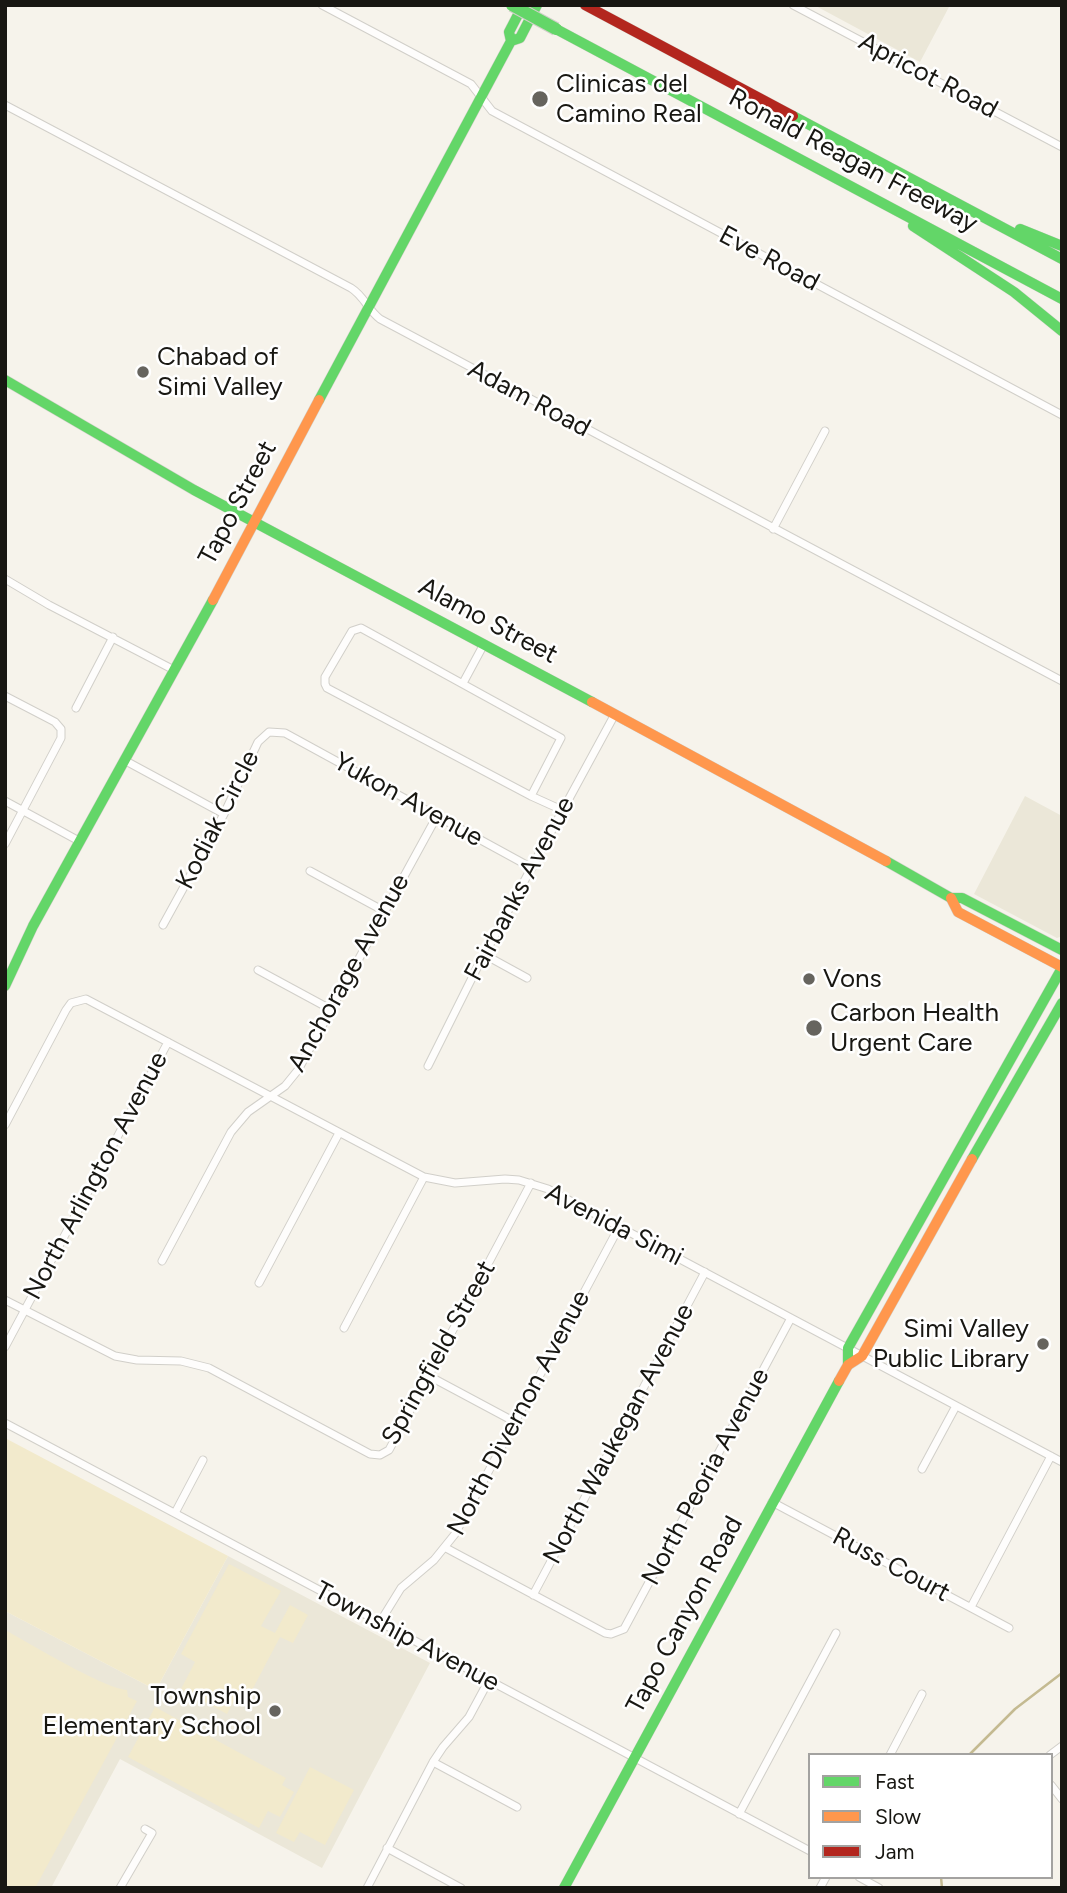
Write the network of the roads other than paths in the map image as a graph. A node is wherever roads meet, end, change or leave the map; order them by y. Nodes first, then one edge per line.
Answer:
1 (322, 5) edge
2 (512, 5) edge
3 (523, 5) edge
4 (537, 5) edge
5 (585, 5) edge
6 (793, 5) edge
7 (511, 41) junction
8 (482, 96) junction
9 (5, 105) edge
10 (1062, 147) edge
11 (879, 201) junction
12 (974, 213) junction
13 (1062, 246) edge
14 (1062, 259) edge
15 (1062, 299) edge
16 (368, 308) junction
17 (1062, 331) edge
18 (5, 380) edge
19 (1062, 415) edge
20 (825, 431) dead end
21 (254, 522) junction
22 (773, 529) junction
23 (5, 579) edge
24 (113, 637) junction
25 (484, 645) junction
26 (174, 670) junction
27 (1062, 681) edge
28 (463, 683) junction
29 (5, 696) edge
30 (76, 708) dead end
31 (615, 714) junction
32 (285, 733) joint
33 (124, 760) junction
34 (531, 796) junction
35 (5, 801) edge
36 (562, 810) junction
37 (23, 811) junction
38 (225, 814) junction
39 (437, 816) junction
40 (79, 842) junction
41 (5, 844) edge
42 (532, 867) junction
43 (310, 872) dead end
44 (951, 898) junction
45 (384, 911) junction
46 (163, 925) dead end
47 (1062, 950) edge
48 (485, 955) junction
49 (1062, 967) edge
50 (258, 970) dead end
51 (527, 978) dead end
52 (5, 986) edge
53 (1062, 1003) edge
54 (332, 1010) junction
55 (168, 1042) junction
56 (428, 1066) dead end
57 (271, 1097) junction
58 (5, 1125) edge
59 (339, 1133) junction
60 (425, 1177) junction
61 (531, 1183) junction
62 (619, 1227) junction
63 (162, 1261) dead end
64 (705, 1272) junction
65 (259, 1283) dead end
66 (5, 1300) edge
67 (25, 1310) junction
68 (791, 1318) junction
69 (344, 1328) dead end
70 (5, 1347) edge
71 (848, 1349) junction
72 (862, 1356) junction
73 (848, 1365) junction
74 (429, 1376) junction
75 (956, 1406) junction
76 (515, 1422) junction
77 (5, 1423) edge
78 (1051, 1456) junction
79 (203, 1460) dead end
80 (1062, 1462) edge
81 (922, 1469) dead end
82 (772, 1502) junction
83 (175, 1513) junction
84 (446, 1549) junction
85 (533, 1595) junction
86 (971, 1607) junction
87 (380, 1622) junction
88 (1009, 1628) dead end
89 (836, 1633) dead end
90 (489, 1680) junction
91 (922, 1694) dead end
92 (891, 1753) edge
93 (634, 1758) junction
94 (433, 1762) junction
95 (517, 1807) dead end
96 (739, 1814) junction
97 (145, 1829) dead end
98 (387, 1848) junction
99 (808, 1850) edge
100 (863, 1879) edge
101 (120, 1888) edge
102 (367, 1888) edge
103 (461, 1888) edge
104 (564, 1888) edge
105 (879, 1888) edge

1 - 8 street, Eve Road
2 - 11 main road, Ronald Reagan Freeway, bridge
3 - 7 main road, Tapo Street
4 - 7 main road, Tapo Street
5 - 12 main road, Ronald Reagan Freeway
6 - 10 street, Apricot Road
7 - 8 main road, Tapo Street
8 - 16 main road, Tapo Street
8 - 19 street, Eve Road
9 - 16 street, Adam Road
11 - 15 main road, Ronald Reagan Freeway
11 - 17 main road
12 - 13 main road
12 - 14 main road, Ronald Reagan Freeway
16 - 21 main road, Tapo Street
16 - 22 street, Adam Road
18 - 21 main road, Alamo Street
20 - 22 street
21 - 25 main road, Alamo Street
21 - 26 main road, Tapo Street
22 - 27 street, Adam Road
23 - 24 street
24 - 26 street
24 - 30 street
25 - 28 street
25 - 31 main road, Alamo Street
26 - 33 main road, Tapo Street
28 - 34 street
28 - 34 street
29 - 37 street
31 - 36 street, Fairbanks Avenue
31 - 44 main road, Alamo Street
32 - 38 street, Kodiak Circle
32 - 39 street, Yukon Avenue
33 - 38 street
33 - 40 main road, Tapo Street
34 - 36 street
35 - 37 street
36 - 42 street, Fairbanks Avenue
37 - 40 street
37 - 41 street
38 - 46 street, Kodiak Circle
39 - 42 street, Yukon Avenue
39 - 45 street, Anchorage Avenue
40 - 52 main road, Tapo Street
42 - 48 street, Fairbanks Avenue
43 - 45 street
44 - 47 main road, Alamo Street
44 - 49 main road, Alamo Street
45 - 54 street, Anchorage Avenue
48 - 51 street
48 - 56 street, Fairbanks Avenue
49 - 71 main road, Tapo Canyon Road
50 - 54 street
53 - 72 main road, Tapo Canyon Road
54 - 57 street, Anchorage Avenue
55 - 57 street, Avenida Simi
55 - 58 street, Avenida Simi
55 - 67 street, North Arlington Avenue
57 - 59 street, Avenida Simi
57 - 63 street, Anchorage Avenue
59 - 60 street, Avenida Simi
59 - 65 street
60 - 61 street, Avenida Simi
60 - 69 street
61 - 62 street, Avenida Simi
61 - 74 street, Springfield Street
62 - 64 street, Avenida Simi
62 - 76 street, North Divernon Avenue
64 - 68 street, Avenida Simi
64 - 85 street, North Waukegan Avenue
66 - 67 street, Springfield Street
67 - 70 street, North Arlington Avenue
67 - 74 street, Springfield Street
68 - 71 street, Avenida Simi
68 - 85 street, North Peoria Avenue
71 - 72 street, Avenida Simi
71 - 73 main road, Tapo Canyon Road
72 - 73 main road, Tapo Canyon Road
72 - 75 street, Avenida Simi
73 - 82 main road, Tapo Canyon Road
74 - 76 street
75 - 78 street, Avenida Simi
75 - 81 street
76 - 84 street, North Divernon Avenue
77 - 83 street, Township Avenue
78 - 80 street, Avenida Simi
78 - 86 street
79 - 83 street
82 - 86 street, Russ Court
82 - 93 main road, Tapo Canyon Road
83 - 87 street, Township Avenue
84 - 85 street
84 - 87 street, North Divernon Avenue
86 - 88 street, Russ Court
87 - 90 street, Township Avenue
89 - 96 street
90 - 93 street, Township Avenue
90 - 94 street
91 - 92 street
93 - 96 street, Township Avenue
93 - 104 main road, Tapo Canyon Road
94 - 95 street
94 - 98 street
96 - 99 street, Township Avenue
97 - 101 street
98 - 102 street
98 - 103 street
100 - 105 street

